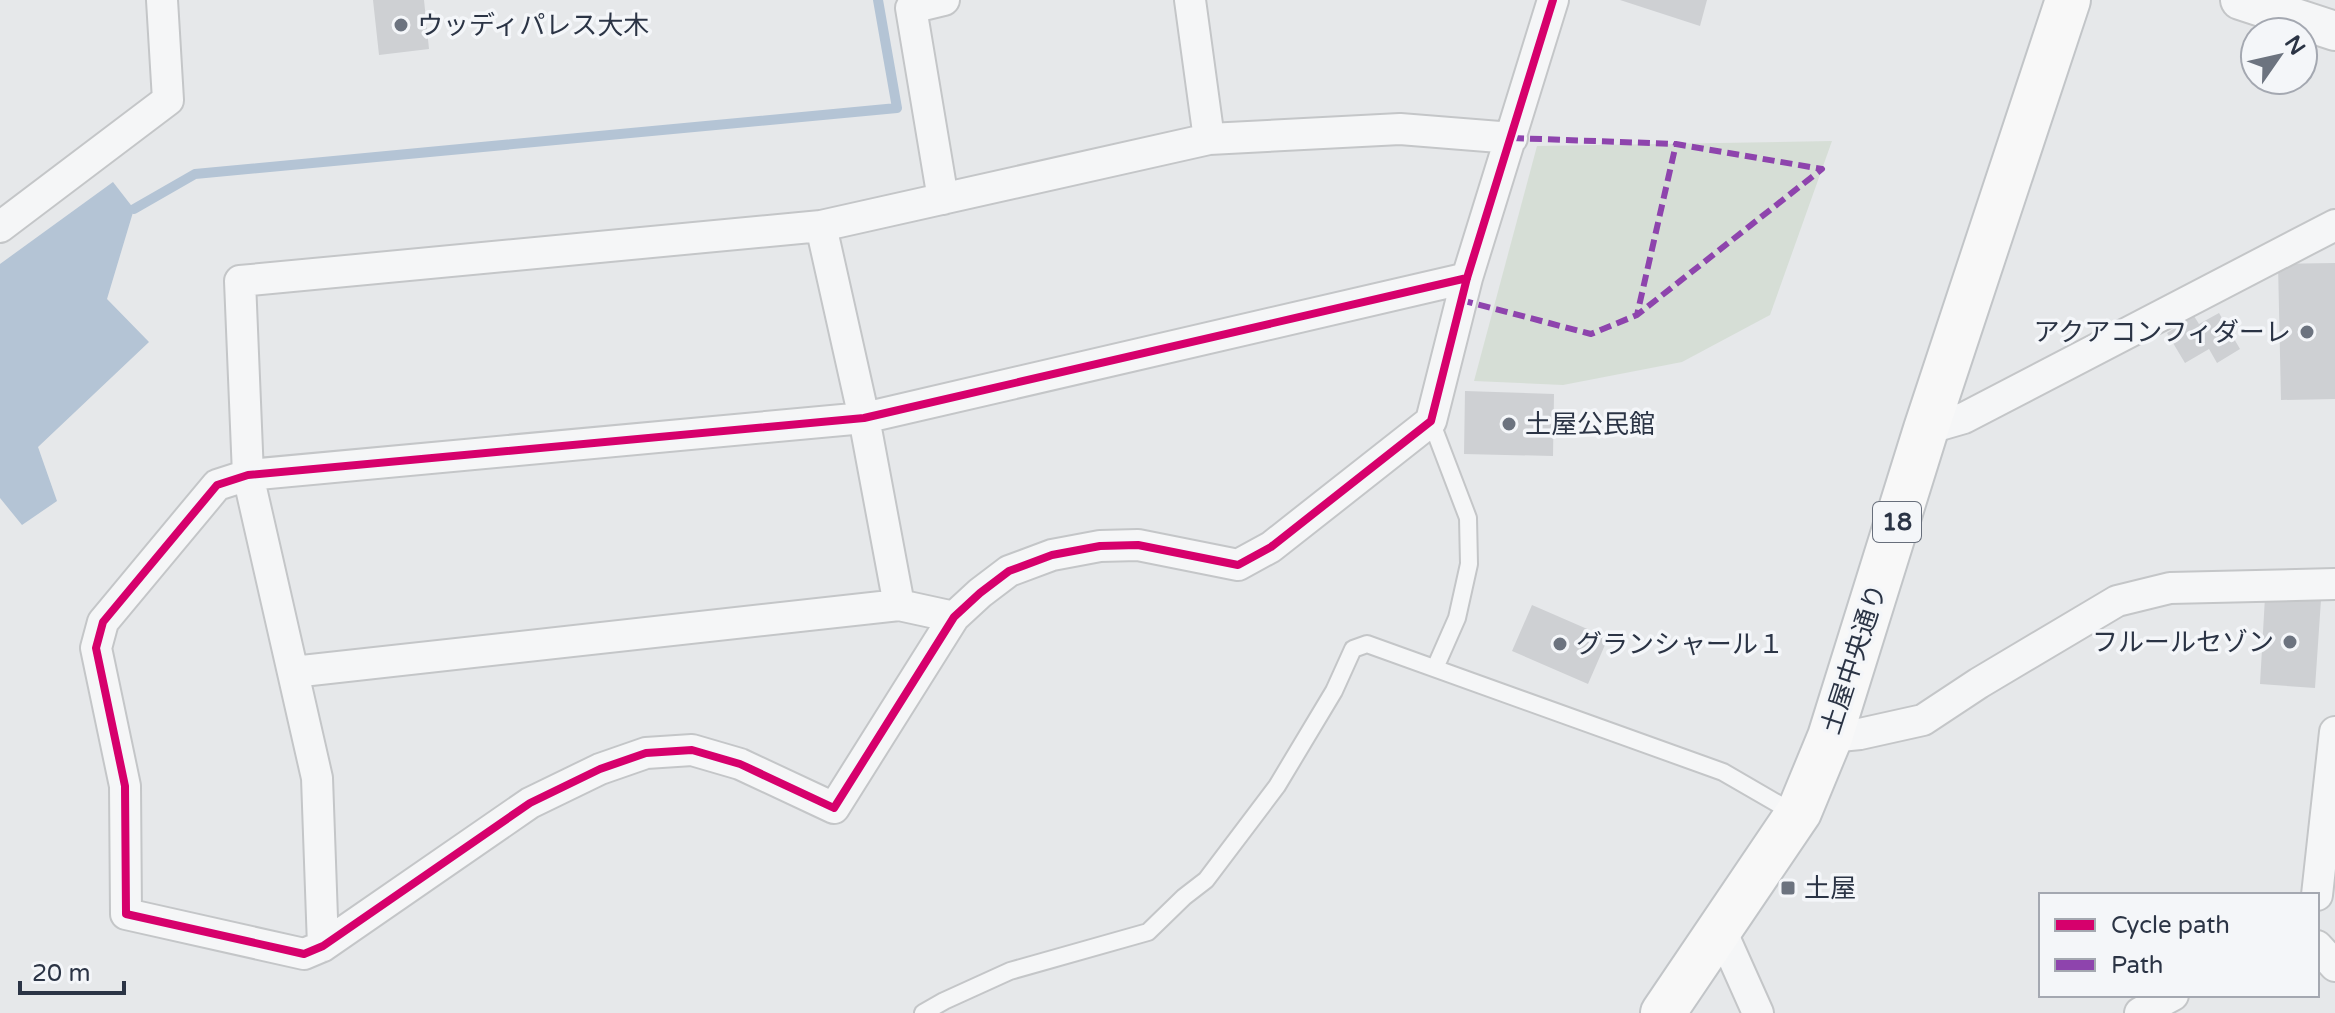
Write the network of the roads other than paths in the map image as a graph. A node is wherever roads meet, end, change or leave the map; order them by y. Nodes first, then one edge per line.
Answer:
1 (162, 0) edge
2 (944, 0) edge
3 (1190, 0) edge
4 (1553, 0) edge
5 (2068, 0) edge
6 (2240, 0) edge
7 (2335, 31) edge
8 (1512, 138) junction
9 (1209, 139) junction
10 (943, 199) junction
11 (2335, 225) edge
12 (821, 226) junction
13 (0, 227) edge
14 (1467, 278) junction
15 (864, 418) junction
16 (1431, 421) junction
17 (1926, 429) junction
18 (248, 475) junction
19 (2335, 584) edge
20 (899, 605) junction
21 (954, 617) junction
22 (1435, 668) junction
23 (293, 672) junction
24 (2335, 732) edge
25 (1830, 737) junction
26 (1799, 812) junction
27 (2317, 893) edge
28 (1720, 928) junction
29 (323, 946) junction
30 (2319, 948) edge
31 (2335, 966) edge
32 (2169, 997) edge
33 (923, 1013) edge
34 (1663, 1013) edge
35 (1758, 1013) edge
36 (2140, 1013) edge

1 - 13 street
2 - 10 street
3 - 9 street
4 - 8 street
5 - 17 main road, 土屋中央通り / 18
6 - 7 street
8 - 9 street
8 - 14 street
9 - 10 street
10 - 12 street
11 - 17 street
12 - 15 street
12 - 18 street
14 - 15 street
14 - 16 street
15 - 18 street
15 - 20 street
16 - 21 street
16 - 22 lane
17 - 25 main road, 土屋中央通り / 18
18 - 23 street
18 - 29 street
19 - 25 street
20 - 21 street
20 - 23 street
21 - 29 street
22 - 26 lane
22 - 33 lane
23 - 29 street
24 - 27 street
25 - 26 main road, 土屋中央通り / 18
26 - 28 main road, 土屋中央通り / 18
28 - 34 main road, 土屋中央通り / 18
28 - 35 street
30 - 31 street
32 - 36 street

